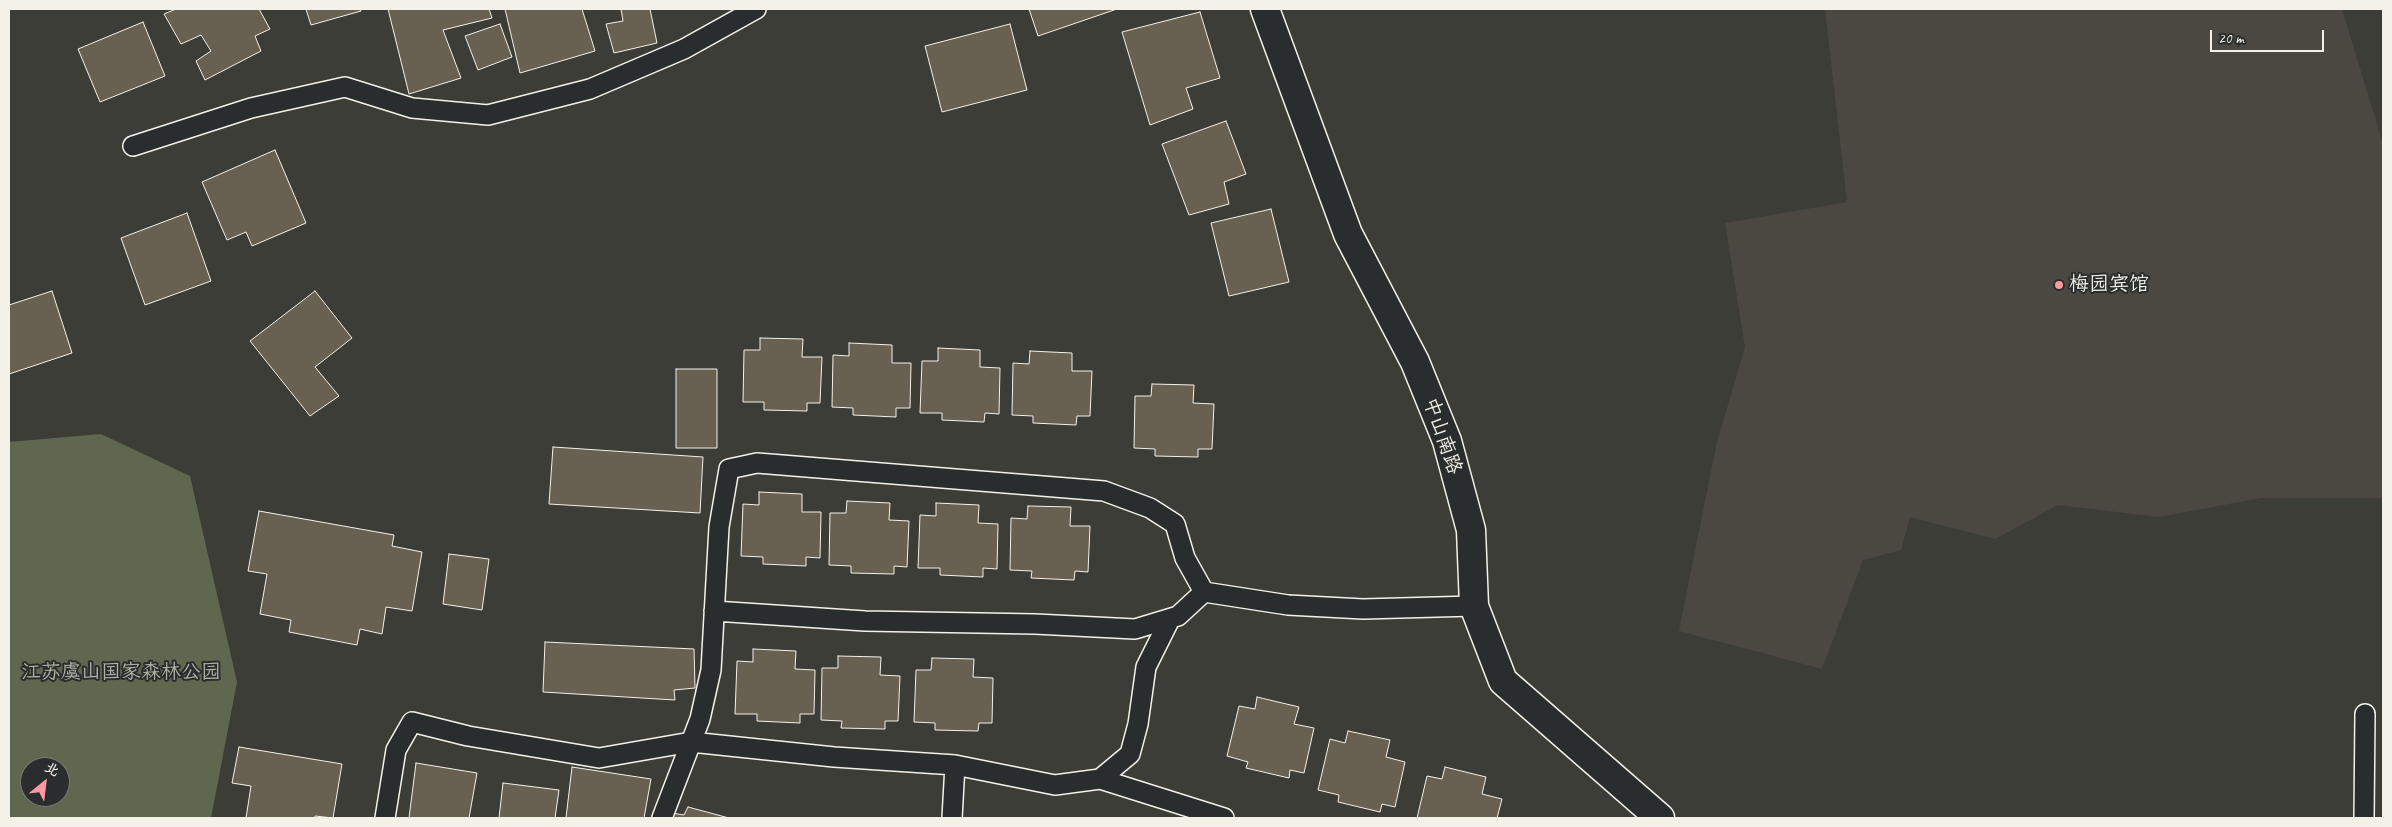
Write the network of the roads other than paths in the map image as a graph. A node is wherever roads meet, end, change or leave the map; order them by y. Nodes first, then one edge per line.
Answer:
1 (756, 9) edge
2 (1265, 9) edge
3 (133, 146) dead end
4 (1204, 592) junction
5 (1474, 606) junction
6 (714, 612) junction
7 (1170, 619) junction
8 (2365, 714) dead end
9 (691, 742) junction
10 (955, 765) junction
11 (1100, 779) junction
12 (385, 818) edge
13 (662, 818) edge
14 (952, 818) edge
15 (1224, 818) edge
16 (1660, 818) edge
17 (2364, 818) edge

1 - 3 lane
2 - 5 street, 中山南路
4 - 5 lane
4 - 6 lane
4 - 7 lane
5 - 16 street, 中山南路
6 - 7 lane
6 - 9 lane
7 - 11 lane
8 - 17 lane
9 - 10 lane
9 - 12 lane
9 - 13 lane
10 - 11 lane
10 - 14 lane
11 - 15 lane

